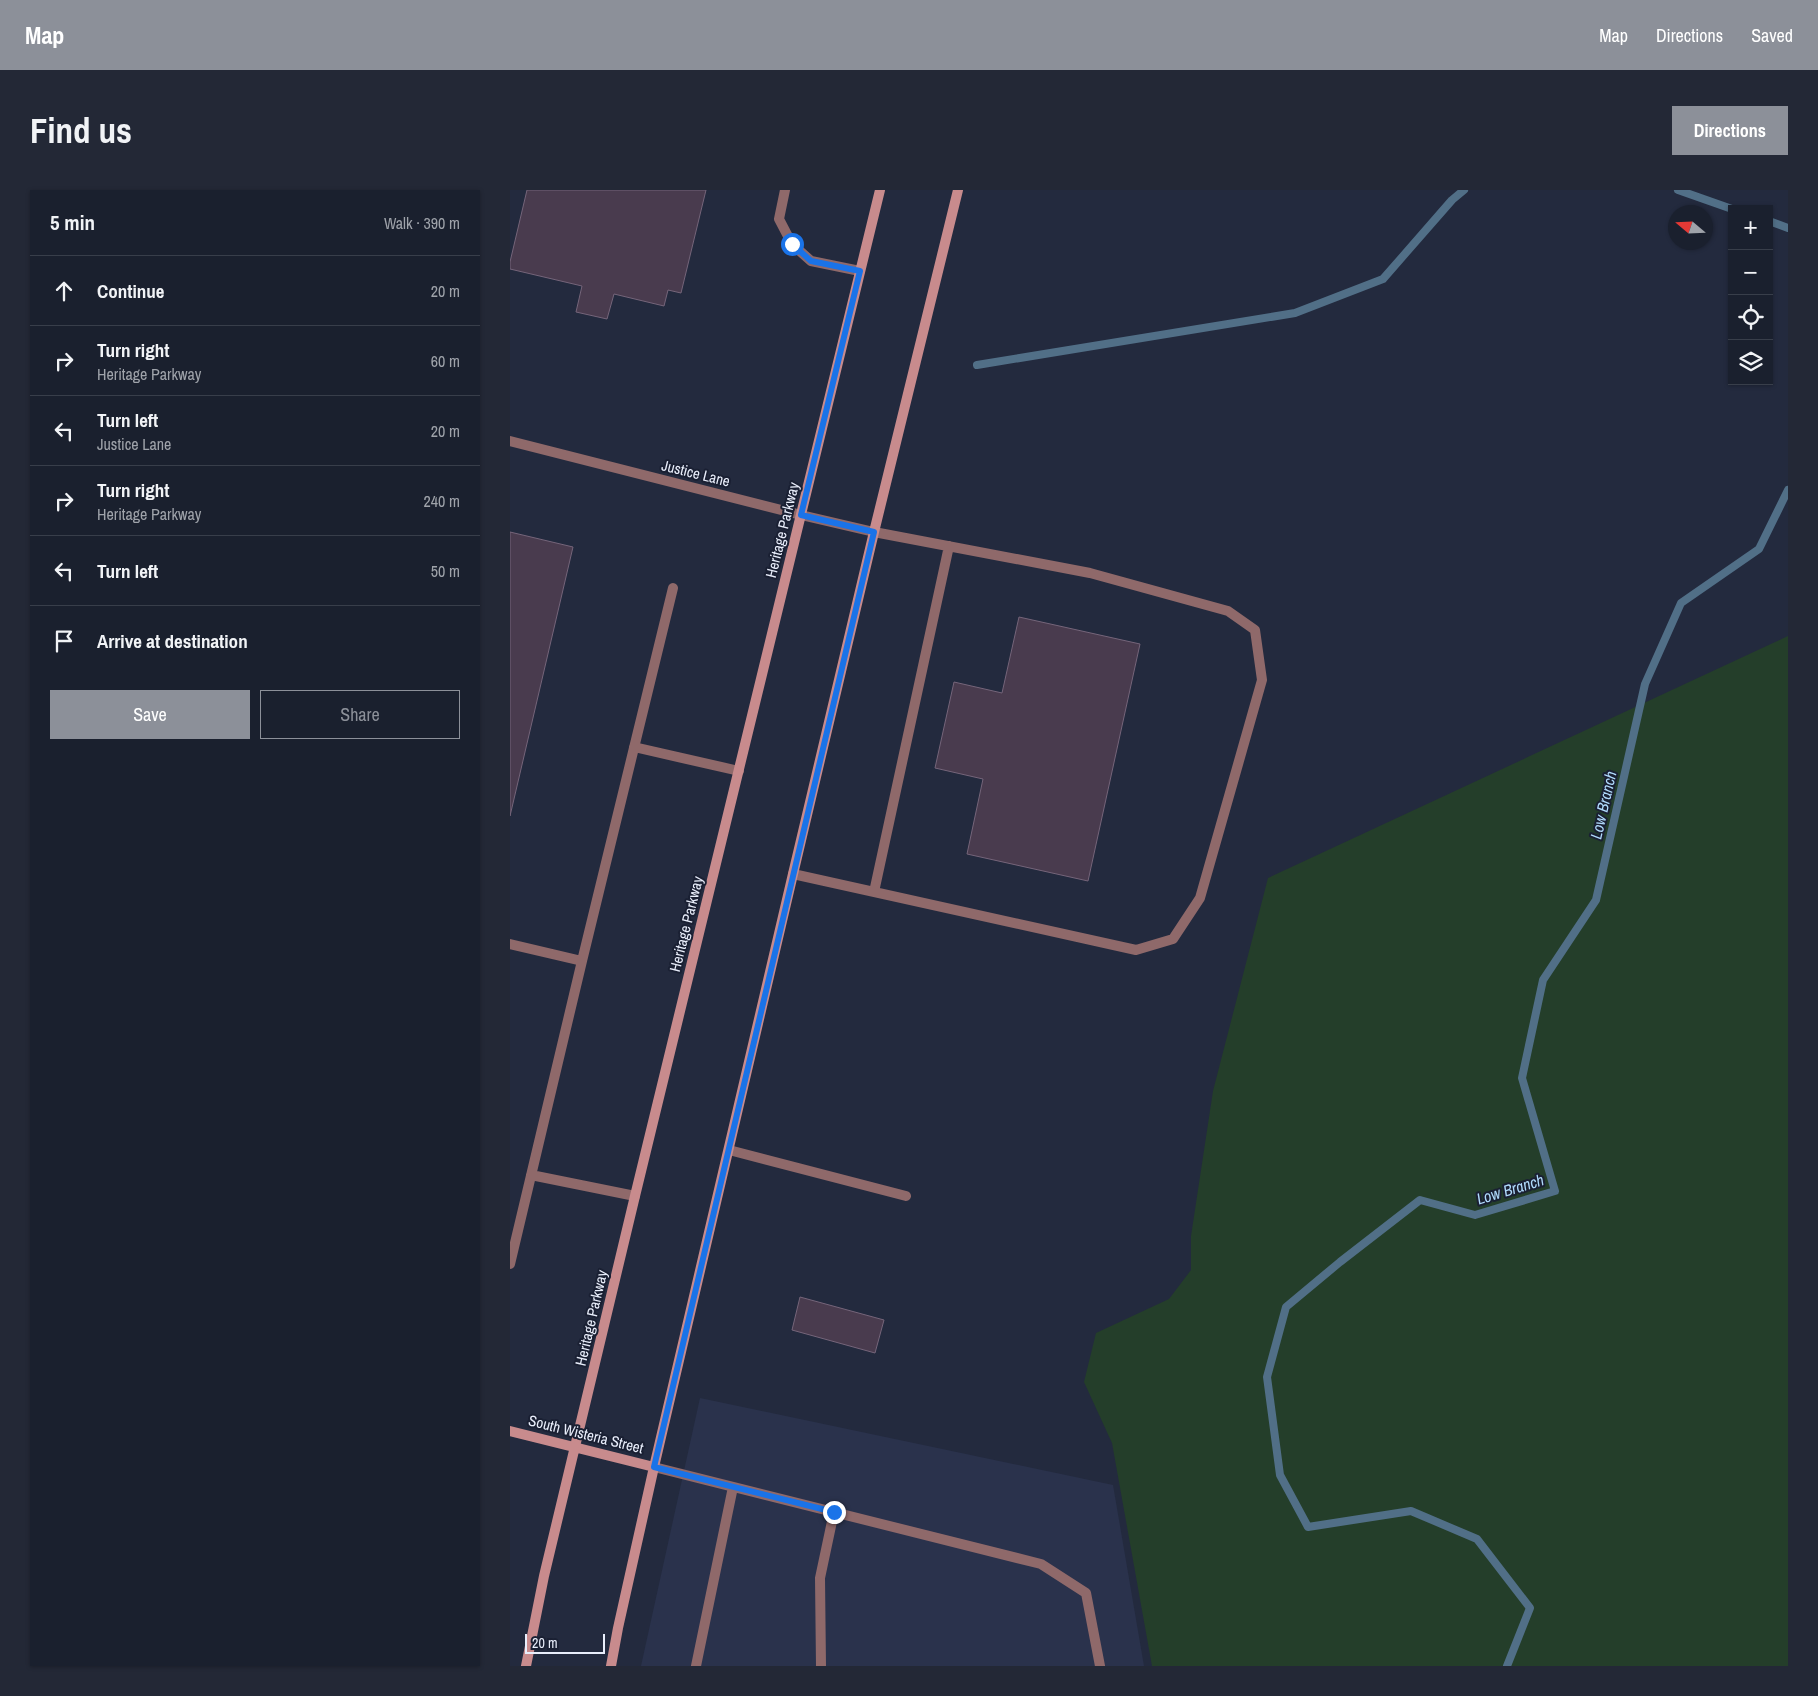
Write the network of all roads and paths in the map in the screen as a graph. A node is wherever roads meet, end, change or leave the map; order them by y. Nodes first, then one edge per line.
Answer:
1 (785, 190) edge
2 (880, 190) edge
3 (958, 190) edge
4 (860, 271) junction
5 (510, 441) edge
6 (801, 515) junction
7 (874, 532) junction
8 (949, 546) junction
9 (673, 588) dead end
10 (634, 747) junction
11 (739, 771) junction
12 (794, 874) junction
13 (874, 892) junction
14 (510, 944) edge
15 (582, 961) junction
16 (729, 1150) junction
17 (531, 1175) junction
18 (635, 1196) junction
19 (906, 1196) dead end
20 (510, 1264) edge
21 (510, 1431) edge
22 (576, 1447) junction
23 (654, 1467) junction
24 (733, 1487) junction
25 (834, 1512) junction
26 (526, 1666) edge
27 (611, 1666) edge
28 (696, 1666) edge
29 (821, 1666) edge
30 (1100, 1666) edge

1 - 4 street
2 - 4 main road, Heritage Parkway
3 - 7 main road
4 - 6 main road, Heritage Parkway
5 - 6 street, Justice Lane
6 - 7 street, Justice Lane
6 - 11 main road, Heritage Parkway
7 - 8 street, Justice Lane
7 - 12 main road
8 - 13 street
8 - 13 street, Justice Lane
9 - 10 street
10 - 11 street
10 - 15 street
11 - 18 main road, Heritage Parkway
12 - 13 street, Justice Lane
12 - 16 main road
14 - 15 street
15 - 17 street
16 - 19 street
16 - 23 main road
17 - 18 street
17 - 20 street
18 - 22 main road, Heritage Parkway
21 - 22 main road, South Wisteria Street
22 - 23 main road, South Wisteria Street
22 - 26 main road, Heritage Parkway
23 - 24 street
23 - 27 main road
24 - 25 street
24 - 28 street
25 - 29 street
25 - 30 street

